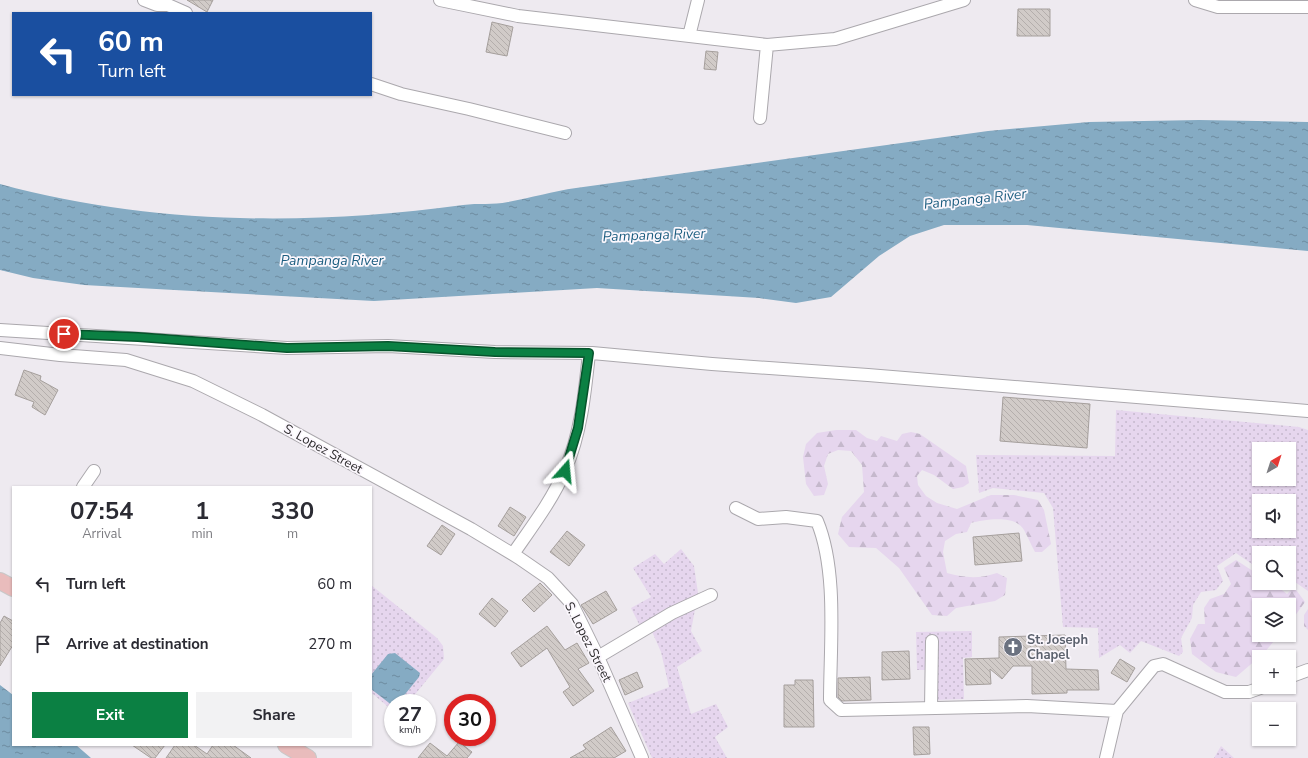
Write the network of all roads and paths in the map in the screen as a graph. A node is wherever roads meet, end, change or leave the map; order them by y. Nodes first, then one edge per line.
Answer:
1 (144, 0) edge
2 (440, 0) edge
3 (698, 0) edge
4 (964, 0) edge
5 (1195, 0) edge
6 (173, 2) edge
7 (1220, 3) edge
8 (1308, 7) edge
9 (185, 12) edge
10 (688, 36) junction
11 (768, 45) junction
12 (372, 84) edge
13 (760, 118) dead end
14 (565, 133) dead end
15 (0, 330) edge
16 (0, 348) edge
17 (589, 353) junction
18 (1308, 411) edge
19 (94, 471) dead end
20 (84, 486) edge
21 (736, 508) dead end
22 (513, 554) junction
23 (711, 595) dead end
24 (932, 641) dead end
25 (598, 657) junction
26 (1308, 670) edge
27 (1296, 674) edge
28 (1252, 691) edge
29 (931, 708) junction
30 (1117, 711) junction
31 (288, 746) edge
32 (308, 758) edge
33 (642, 758) edge
34 (1106, 758) edge

1 - 6 street
2 - 10 street
3 - 10 street
4 - 11 street
5 - 7 street
6 - 9 street
7 - 8 street
10 - 11 street
11 - 13 street
12 - 14 street
15 - 17 street
16 - 22 street, S. Lopez Street
17 - 18 street
17 - 22 street
19 - 20 street
21 - 29 street
22 - 25 street, S. Lopez Street
23 - 25 street
24 - 29 street
25 - 33 street, S. Lopez Street
26 - 27 street
28 - 30 street
29 - 30 street
30 - 34 street
31 - 32 main road

